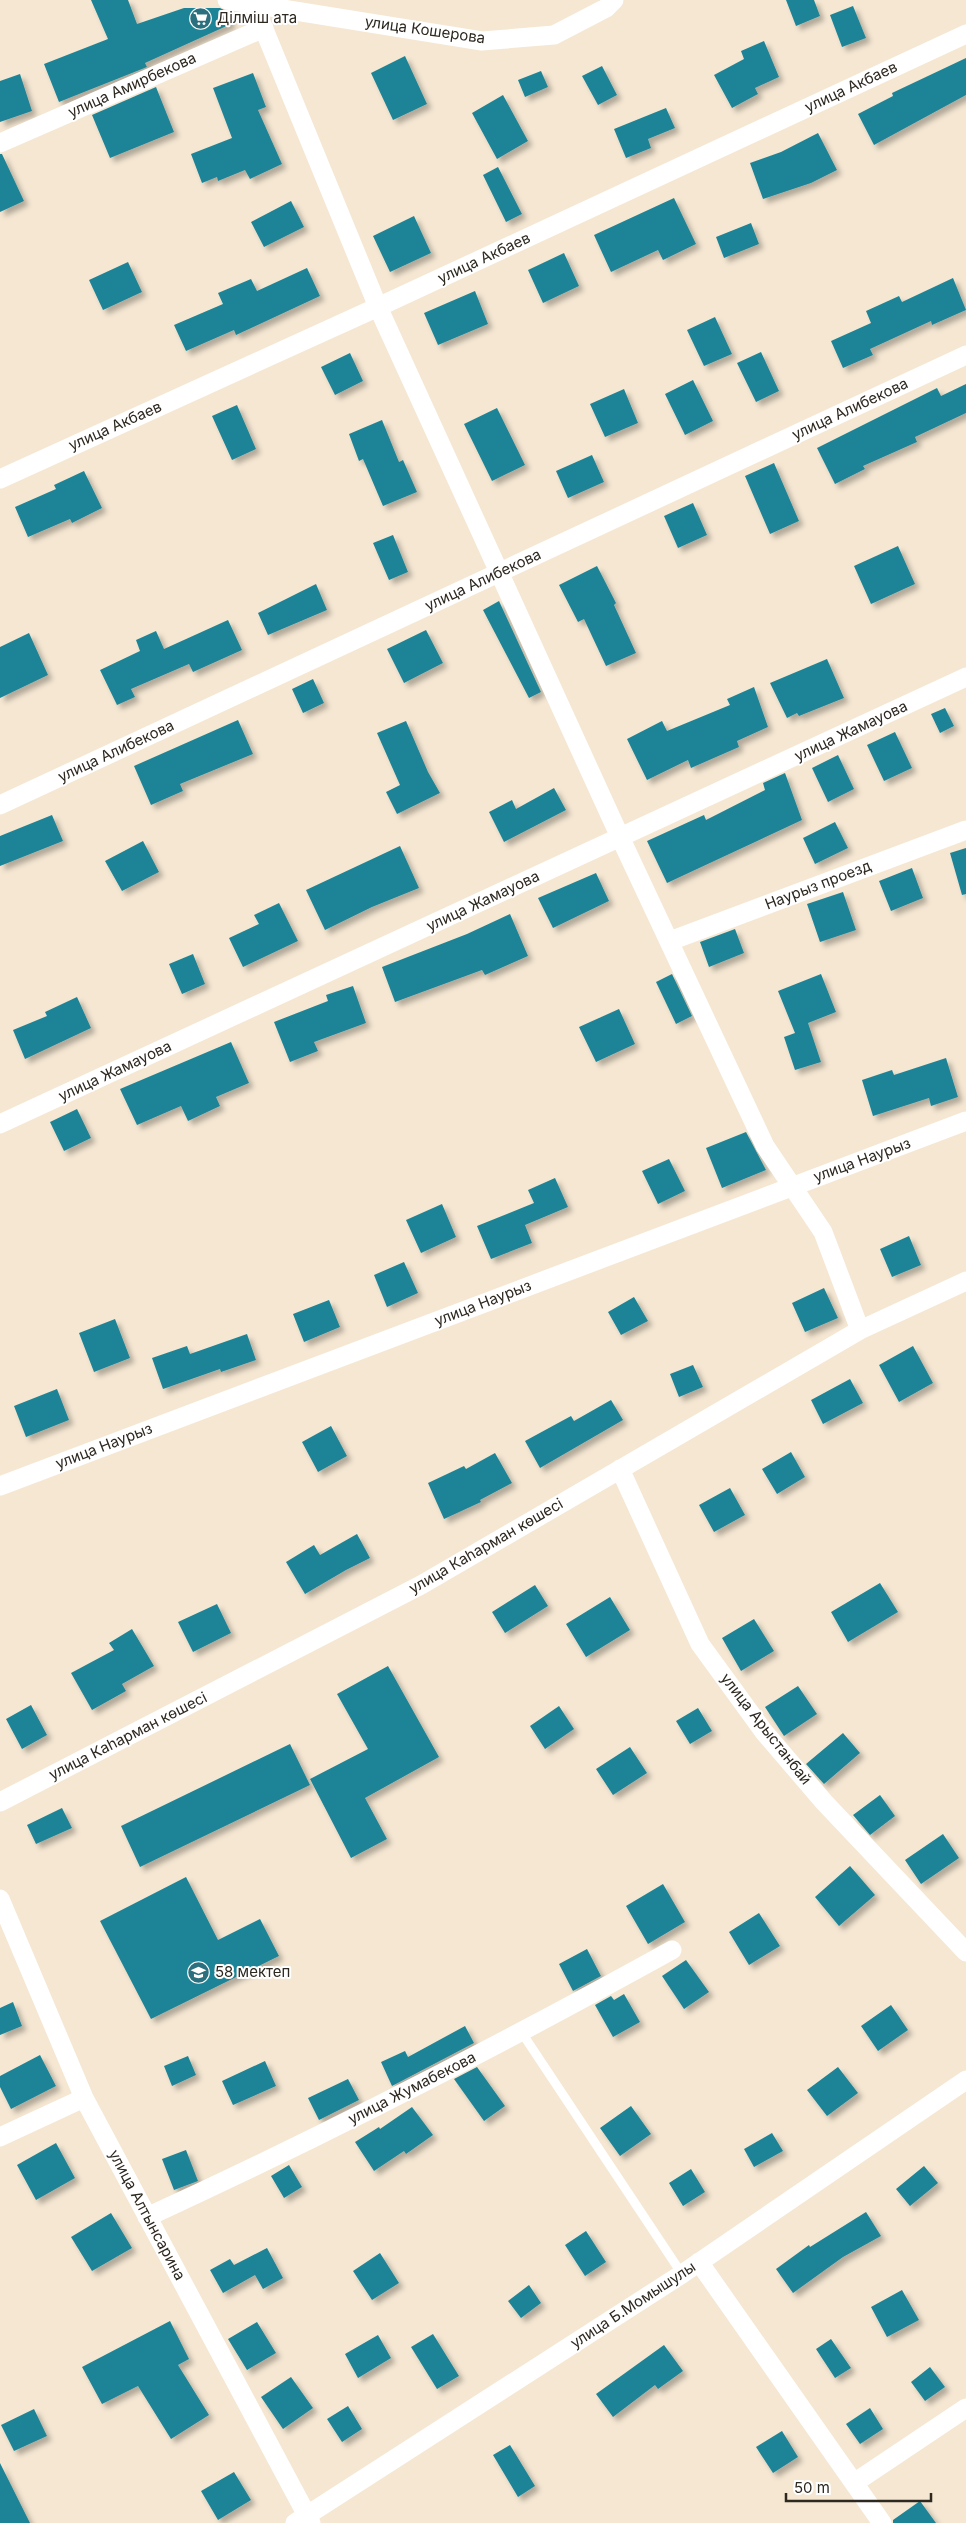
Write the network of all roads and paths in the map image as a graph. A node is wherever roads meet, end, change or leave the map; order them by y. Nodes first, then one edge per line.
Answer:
1 (227, 0) edge
2 (614, 0) edge
3 (253, 2) edge
4 (264, 28) junction
5 (966, 34) edge
6 (0, 143) edge
7 (378, 307) junction
8 (966, 355) edge
9 (0, 479) edge
10 (500, 572) junction
11 (966, 677) edge
12 (0, 804) edge
13 (966, 830) edge
14 (620, 838) junction
15 (670, 941) junction
16 (966, 1121) edge
17 (0, 1124) edge
18 (791, 1186) junction
19 (966, 1281) edge
20 (860, 1330) junction
21 (620, 1469) junction
22 (0, 1486) edge
23 (0, 1802) edge
24 (0, 1900) edge
25 (672, 1950) dead end
26 (966, 1952) edge
27 (522, 2033) junction
28 (966, 2080) edge
29 (84, 2098) junction
30 (0, 2137) edge
31 (148, 2217) junction
32 (700, 2262) junction
33 (682, 2274) junction
34 (966, 2408) edge
35 (854, 2483) junction
36 (304, 2520) edge
37 (882, 2523) edge

1 - 3 street, улица Кошерова
2 - 3 street, улица Кошерова
3 - 4 street
4 - 6 street, улица Амирбекова
4 - 7 street
5 - 7 street, улица Акбаев
7 - 9 street, улица Акбаев
7 - 10 street
8 - 10 street, улица Алибекова
10 - 12 street, улица Алибекова
10 - 14 street
11 - 14 street, улица Жамауова
13 - 15 street, Наурыз проезд
14 - 15 street
14 - 17 street, улица Жамауова
15 - 18 street
16 - 18 street, улица Наурыз
18 - 20 street
18 - 22 street, улица Наурыз
19 - 20 street, улица Каһарман көшесі
20 - 21 street, улица Каһарман көшесі
21 - 23 street, улица Каһарман көшесі
21 - 26 street, улица Арыстанбай
24 - 29 street, улица Алтынсарина
25 - 27 street, улица Жумабекова
27 - 31 street, улица Жумабекова
27 - 33 lane
28 - 32 street, улица Б.Момышулы
29 - 30 street
29 - 31 street, улица Алтынсарина
31 - 36 street, улица Алтынсарина
32 - 33 street, улица Б.Момышулы
32 - 35 street
33 - 36 street, улица Б.Момышулы
34 - 35 street
35 - 37 street

